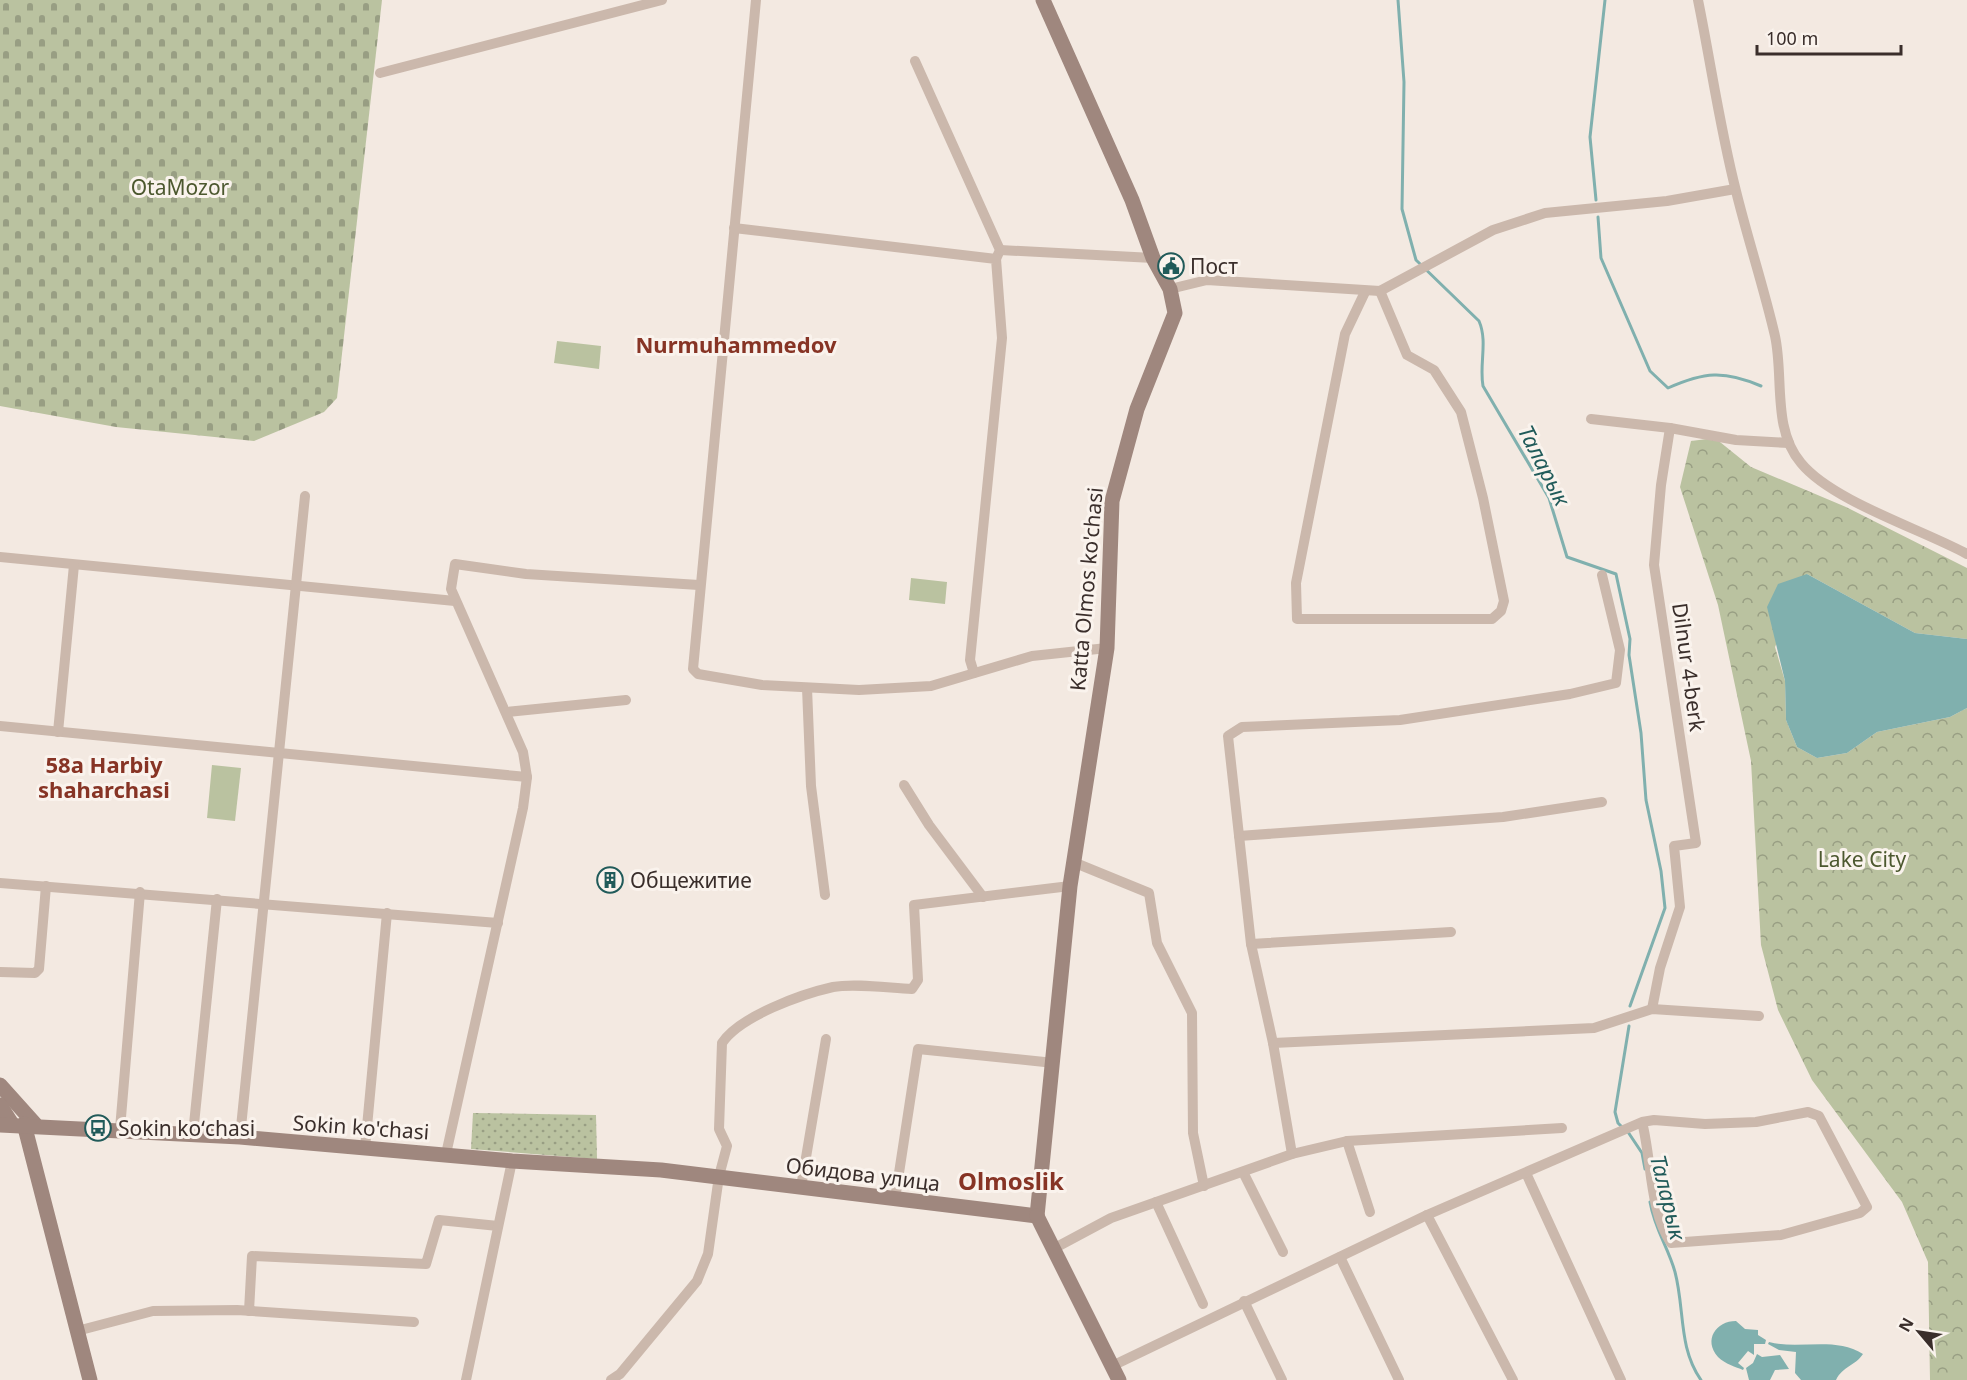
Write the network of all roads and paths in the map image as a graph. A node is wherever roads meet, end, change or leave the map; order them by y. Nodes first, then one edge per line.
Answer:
1 (662, 0) edge
2 (756, 0) edge
3 (1044, 0) edge
4 (1698, 0) edge
5 (915, 60) dead end
6 (380, 73) dead end
7 (1735, 189) junction
8 (734, 228) junction
9 (998, 254) junction
10 (1153, 258) junction
11 (1170, 289) junction
12 (1380, 291) junction
13 (1365, 292) junction
14 (1591, 419) dead end
15 (1670, 428) junction
16 (1789, 443) junction
17 (305, 496) dead end
18 (1967, 554) edge
19 (0, 556) edge
20 (74, 565) junction
21 (1602, 575) dead end
22 (699, 585) junction
23 (296, 587) junction
24 (455, 601) junction
25 (1107, 648) junction
26 (974, 672) junction
27 (807, 687) junction
28 (626, 700) dead end
29 (507, 712) junction
30 (0, 726) edge
31 (58, 732) junction
32 (281, 753) junction
33 (527, 777) junction
34 (904, 785) dead end
35 (1602, 802) dead end
36 (1239, 836) junction
37 (1073, 862) junction
38 (0, 883) edge
39 (46, 886) junction
40 (1070, 886) junction
41 (140, 892) junction
42 (825, 895) dead end
43 (983, 897) junction
44 (217, 899) junction
45 (266, 903) junction
46 (387, 913) junction
47 (498, 923) junction
48 (1451, 932) dead end
49 (1251, 944) junction
50 (0, 972) edge
51 (1652, 1009) junction
52 (1758, 1016) dead end
53 (826, 1039) dead end
54 (1273, 1043) junction
55 (1054, 1063) junction
56 (0, 1085) edge
57 (0, 1105) edge
58 (1642, 1122) junction
59 (18, 1124) edge
60 (1562, 1128) dead end
61 (120, 1129) junction
62 (193, 1134) junction
63 (240, 1137) junction
64 (1347, 1141) junction
65 (365, 1148) junction
66 (446, 1154) junction
67 (1292, 1154) junction
68 (512, 1161) junction
69 (1243, 1172) junction
70 (1526, 1173) junction
71 (719, 1176) junction
72 (1204, 1186) junction
73 (801, 1188) junction
74 (895, 1199) junction
75 (1156, 1202) junction
76 (1370, 1212) dead end
77 (1427, 1215) junction
78 (1037, 1216) junction
79 (498, 1226) junction
80 (1053, 1249) junction
81 (1283, 1252) dead end
82 (1340, 1257) junction
83 (1244, 1301) junction
84 (1203, 1304) dead end
85 (249, 1311) junction
86 (414, 1322) dead end
87 (77, 1331) junction
88 (1112, 1366) junction
89 (90, 1380) edge
90 (466, 1380) edge
91 (611, 1380) edge
92 (1119, 1380) edge
93 (1282, 1380) edge
94 (1398, 1380) edge
95 (1513, 1380) edge
96 (1621, 1380) edge

1 - 6 street
2 - 8 street
3 - 10 street, Katta Olmos ko'chasi
4 - 7 street
5 - 9 street
7 - 12 street
7 - 16 street
8 - 9 street
8 - 22 street
9 - 10 street
9 - 26 street
10 - 11 street, Katta Olmos ko'chasi
11 - 13 street
11 - 25 street, Katta Olmos ko'chasi
12 - 13 street
12 - 13 street
14 - 15 street
15 - 16 street
15 - 51 street, Dilnur 4-berk
16 - 18 street
17 - 23 street
19 - 20 street
20 - 23 street
20 - 31 street
21 - 36 street
22 - 24 street
22 - 27 street
23 - 24 street
23 - 32 street
24 - 29 street
25 - 26 street
25 - 37 street, Katta Olmos ko'chasi
26 - 27 street
27 - 42 street
28 - 29 street
29 - 33 street
30 - 31 street
31 - 32 street
32 - 33 street
32 - 45 street
33 - 47 street
34 - 43 street
35 - 36 street
36 - 49 street
37 - 40 street, Katta Olmos ko'chasi
37 - 72 street
38 - 39 street
39 - 41 street
39 - 50 street
40 - 43 street
40 - 55 street, Katta Olmos ko'chasi
41 - 44 street
41 - 61 street
43 - 71 street
44 - 45 street
44 - 62 street
45 - 46 street
45 - 63 street
46 - 47 street
46 - 65 street
47 - 66 street
48 - 49 street
49 - 54 street
51 - 52 street
51 - 54 street
53 - 73 street
54 - 67 street
55 - 74 street
55 - 78 street, Katta Olmos ko'chasi
56 - 59 street
57 - 59 street
58 - 58 street
58 - 70 street
59 - 61 street, Sokin ko'chasi
59 - 87 street
60 - 64 street
61 - 62 street, Sokin ko'chasi
62 - 63 street, Sokin ko'chasi
63 - 65 street, Sokin ko'chasi
64 - 67 street
64 - 76 street
65 - 66 street, Sokin ko'chasi
66 - 68 street, Sokin ko'chasi
67 - 69 street
68 - 71 street, Sokin ko'chasi
68 - 79 street
69 - 72 street
69 - 81 street
70 - 77 street
70 - 96 street
71 - 73 street, Обидова улица
71 - 91 street
72 - 75 street
73 - 74 street, Обидова улица
74 - 78 street, Обидова улица
75 - 80 street
75 - 84 street
77 - 82 street
77 - 95 street
78 - 80 street
79 - 85 street
79 - 90 street
80 - 88 street
82 - 83 street
82 - 94 street
83 - 88 street
83 - 93 street
85 - 86 street
85 - 87 street
87 - 89 street
88 - 92 street

